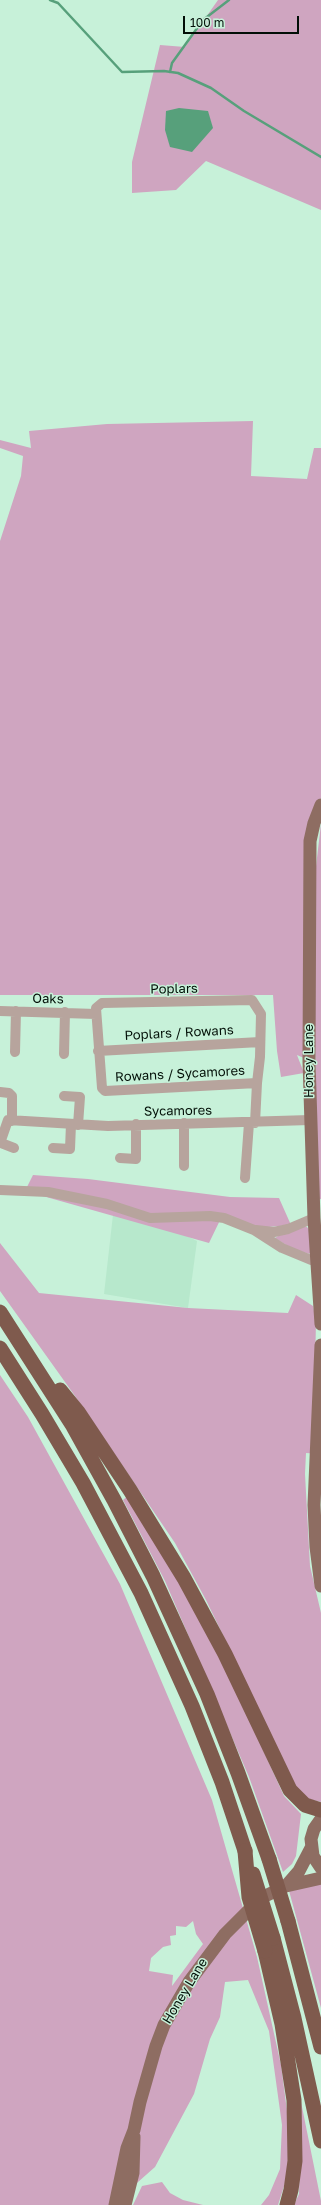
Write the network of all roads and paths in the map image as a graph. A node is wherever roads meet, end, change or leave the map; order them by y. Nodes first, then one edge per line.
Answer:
1 (321, 805) edge
2 (0, 1011) edge
3 (16, 1011) junction
4 (65, 1012) junction
5 (96, 1014) junction
6 (260, 1042) junction
7 (98, 1050) junction
8 (15, 1052) dead end
9 (64, 1054) dead end
10 (257, 1083) junction
11 (0, 1092) edge
12 (64, 1096) dead end
13 (310, 1120) junction
14 (12, 1121) junction
15 (252, 1123) junction
16 (136, 1124) junction
17 (184, 1124) junction
18 (74, 1125) junction
19 (0, 1143) edge
20 (14, 1148) dead end
21 (53, 1148) dead end
22 (120, 1158) dead end
23 (184, 1166) dead end
24 (245, 1178) dead end
25 (0, 1190) edge
26 (314, 1218) junction
27 (254, 1230) junction
28 (319, 1261) edge
29 (0, 1312) edge
30 (321, 1324) edge
31 (321, 1345) edge
32 (0, 1348) edge
33 (27, 1353) junction
34 (321, 1586) edge
35 (321, 1810) edge
36 (321, 1819) edge
37 (311, 1848) junction
38 (245, 1851) junction
39 (321, 1868) edge
40 (321, 1878) edge
41 (286, 1886) junction
42 (321, 2047) edge
43 (134, 2130) junction
44 (321, 2141) edge
45 (115, 2205) edge
46 (125, 2205) edge
47 (287, 2205) edge

1 - 13 main road, Honey Lane
2 - 3 street, Oaks
3 - 4 street, Oaks
3 - 8 street
4 - 5 street, Oaks
4 - 9 street
5 - 6 street, Poplars
5 - 7 street
6 - 7 street, Poplars / Rowans
6 - 10 street
7 - 10 street, Rowans / Sycamores
10 - 15 street
11 - 14 street
12 - 18 street
13 - 15 street, Sycamores
13 - 26 main road, Honey Lane
14 - 18 street, Sycamores
14 - 19 street
15 - 17 street, Sycamores
15 - 24 street
16 - 17 street, Sycamores
16 - 18 street, Sycamores
16 - 22 street
17 - 23 street
18 - 21 street
19 - 20 street
25 - 27 street
26 - 27 street
26 - 28 main road, Honey Lane
27 - 28 street
28 - 30 main road, Honey Lane
29 - 33 highway
31 - 34 main road
32 - 38 highway
33 - 35 highway
33 - 42 highway, bridge
36 - 37 main road, Honey Lane
37 - 39 main road
37 - 41 main road, Honey Lane
38 - 44 highway, bridge
38 - 47 highway, bridge
40 - 41 main road, Honey Lane
41 - 43 main road, Honey Lane
43 - 45 main road, Honey Lane
43 - 46 main road, Honey Lane

